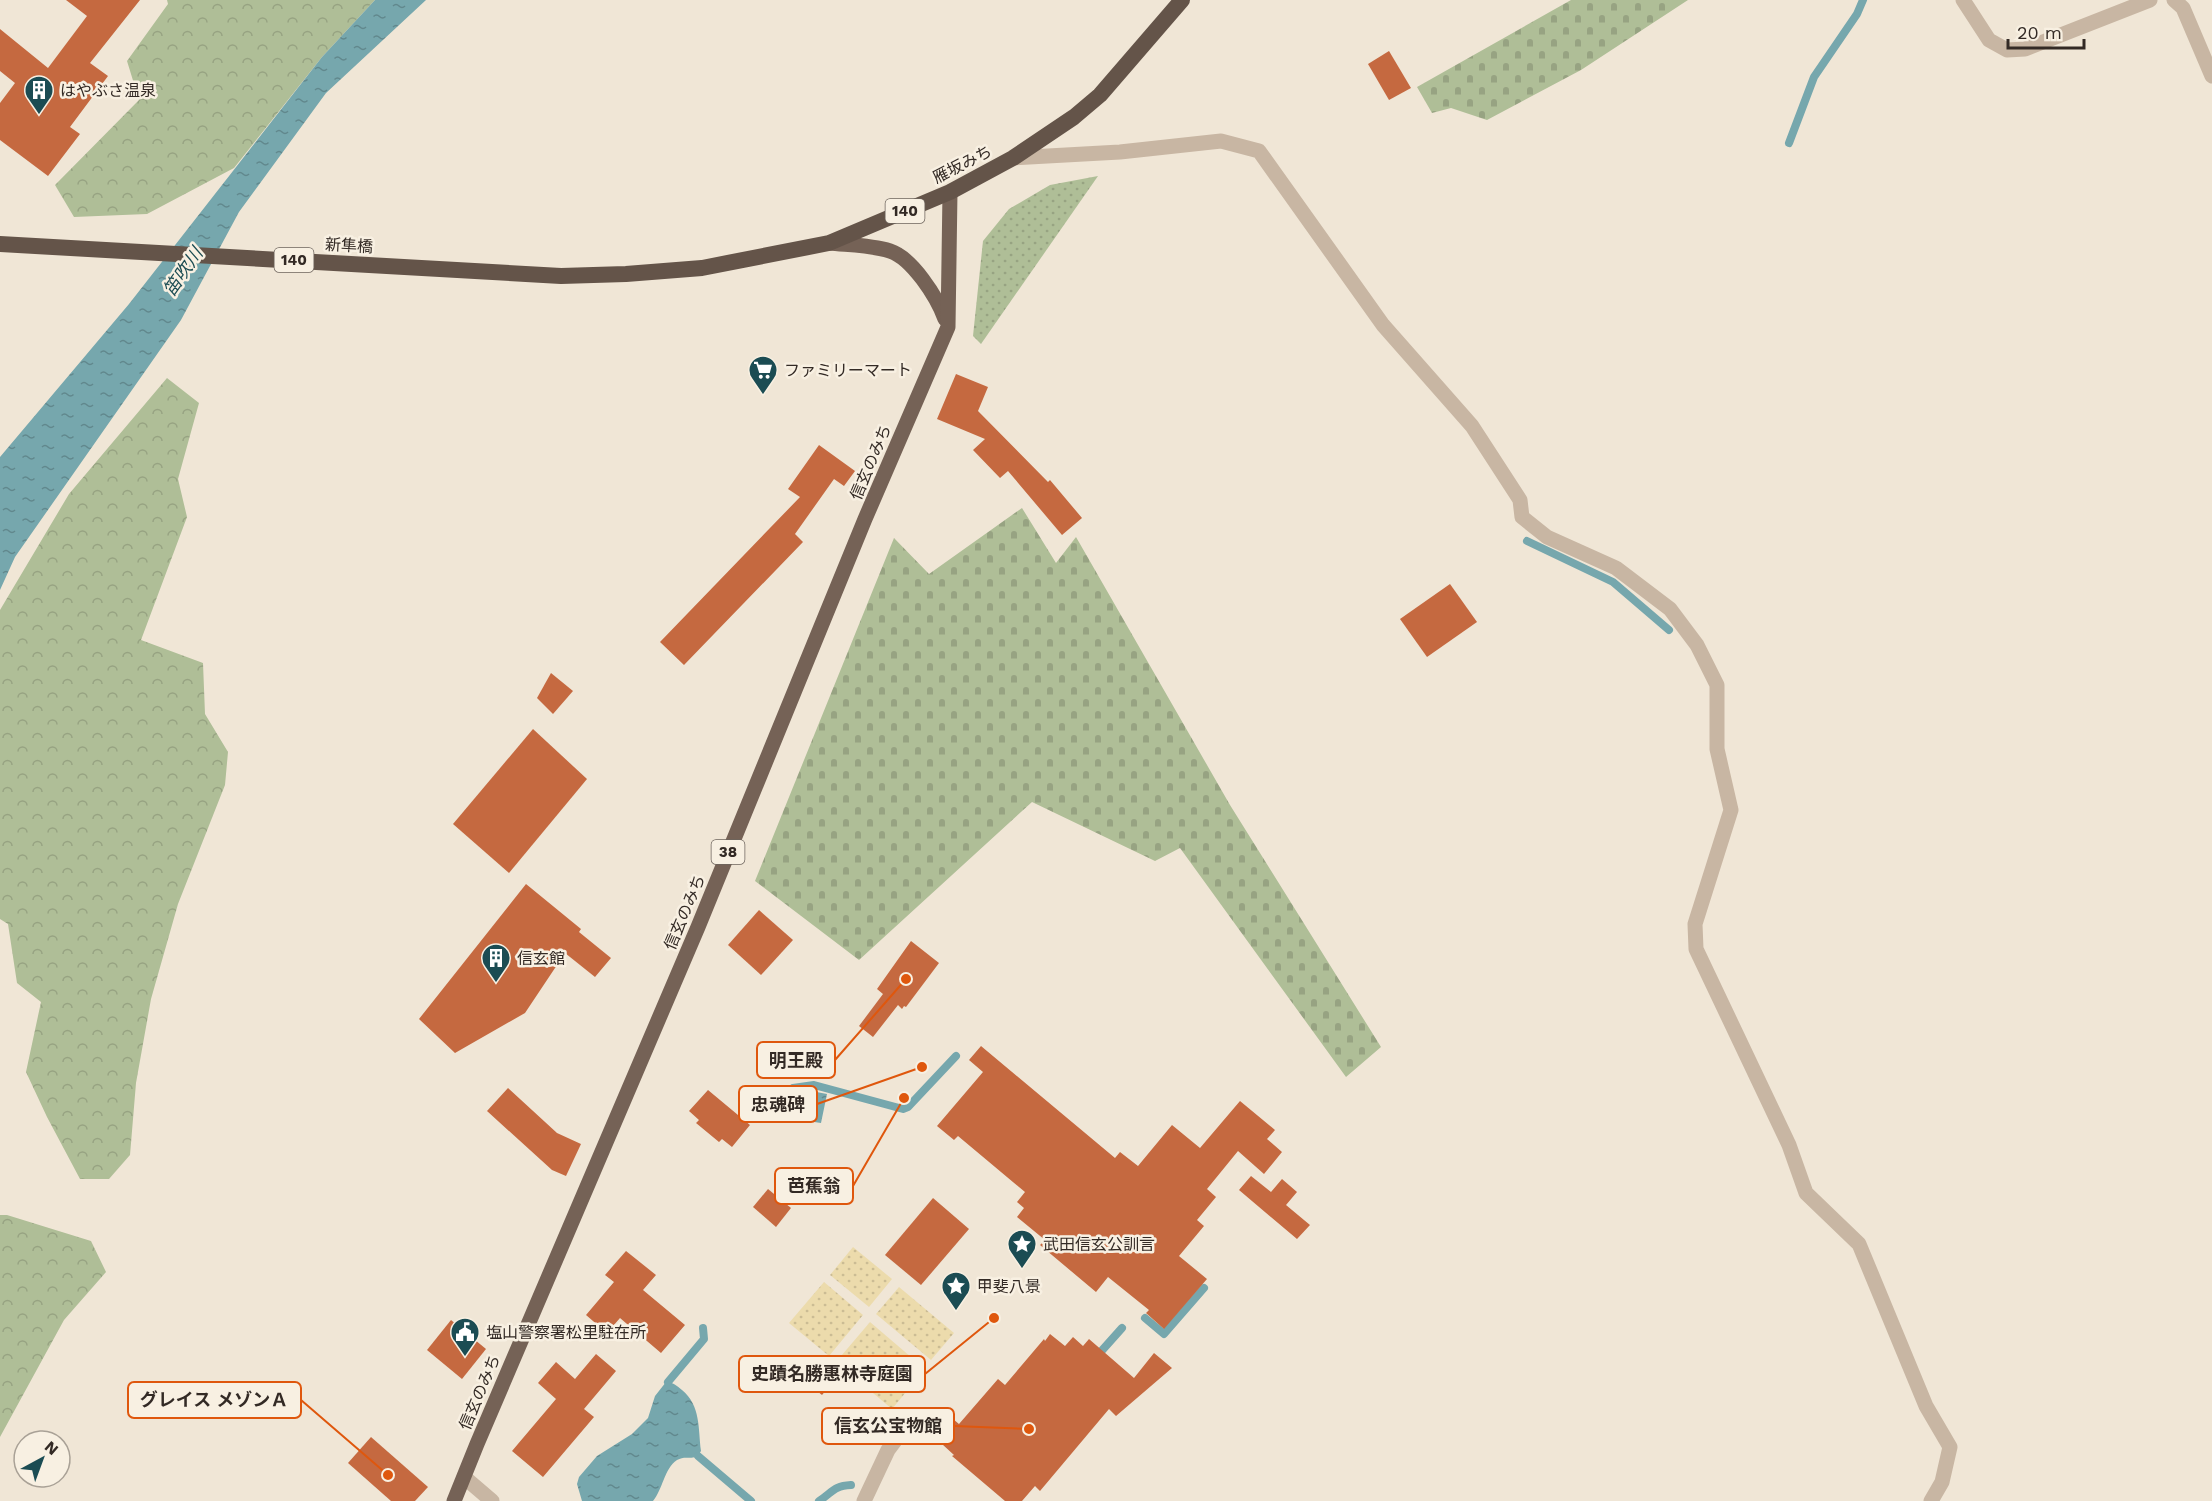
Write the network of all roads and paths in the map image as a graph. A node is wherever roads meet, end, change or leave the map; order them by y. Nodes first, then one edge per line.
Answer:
1 (1182, 0) edge
2 (1963, 0) edge
3 (2150, 0) edge
4 (2174, 0) edge
5 (2212, 76) edge
6 (1013, 158) junction
7 (950, 192) junction
8 (829, 243) junction
9 (0, 244) edge
10 (561, 276) joint
11 (948, 327) junction
12 (900, 1434) dead end
13 (464, 1477) junction
14 (454, 1501) edge
15 (492, 1501) edge
16 (864, 1501) edge
17 (1931, 1501) edge

1 - 6 highway, 雁坂みち / 140
2 - 3 street
4 - 5 street
6 - 7 highway, 雁坂みち / 140
6 - 17 street
7 - 8 highway, 雁坂みち / 140
7 - 11 main road, 信玄のみち / 38
8 - 10 highway, 雁坂みち / 140
8 - 11 main road
9 - 10 highway, 新隼橋 / 140
11 - 13 main road, 信玄のみち / 38
12 - 16 street
13 - 14 main road, 信玄のみち / 38
13 - 15 street

